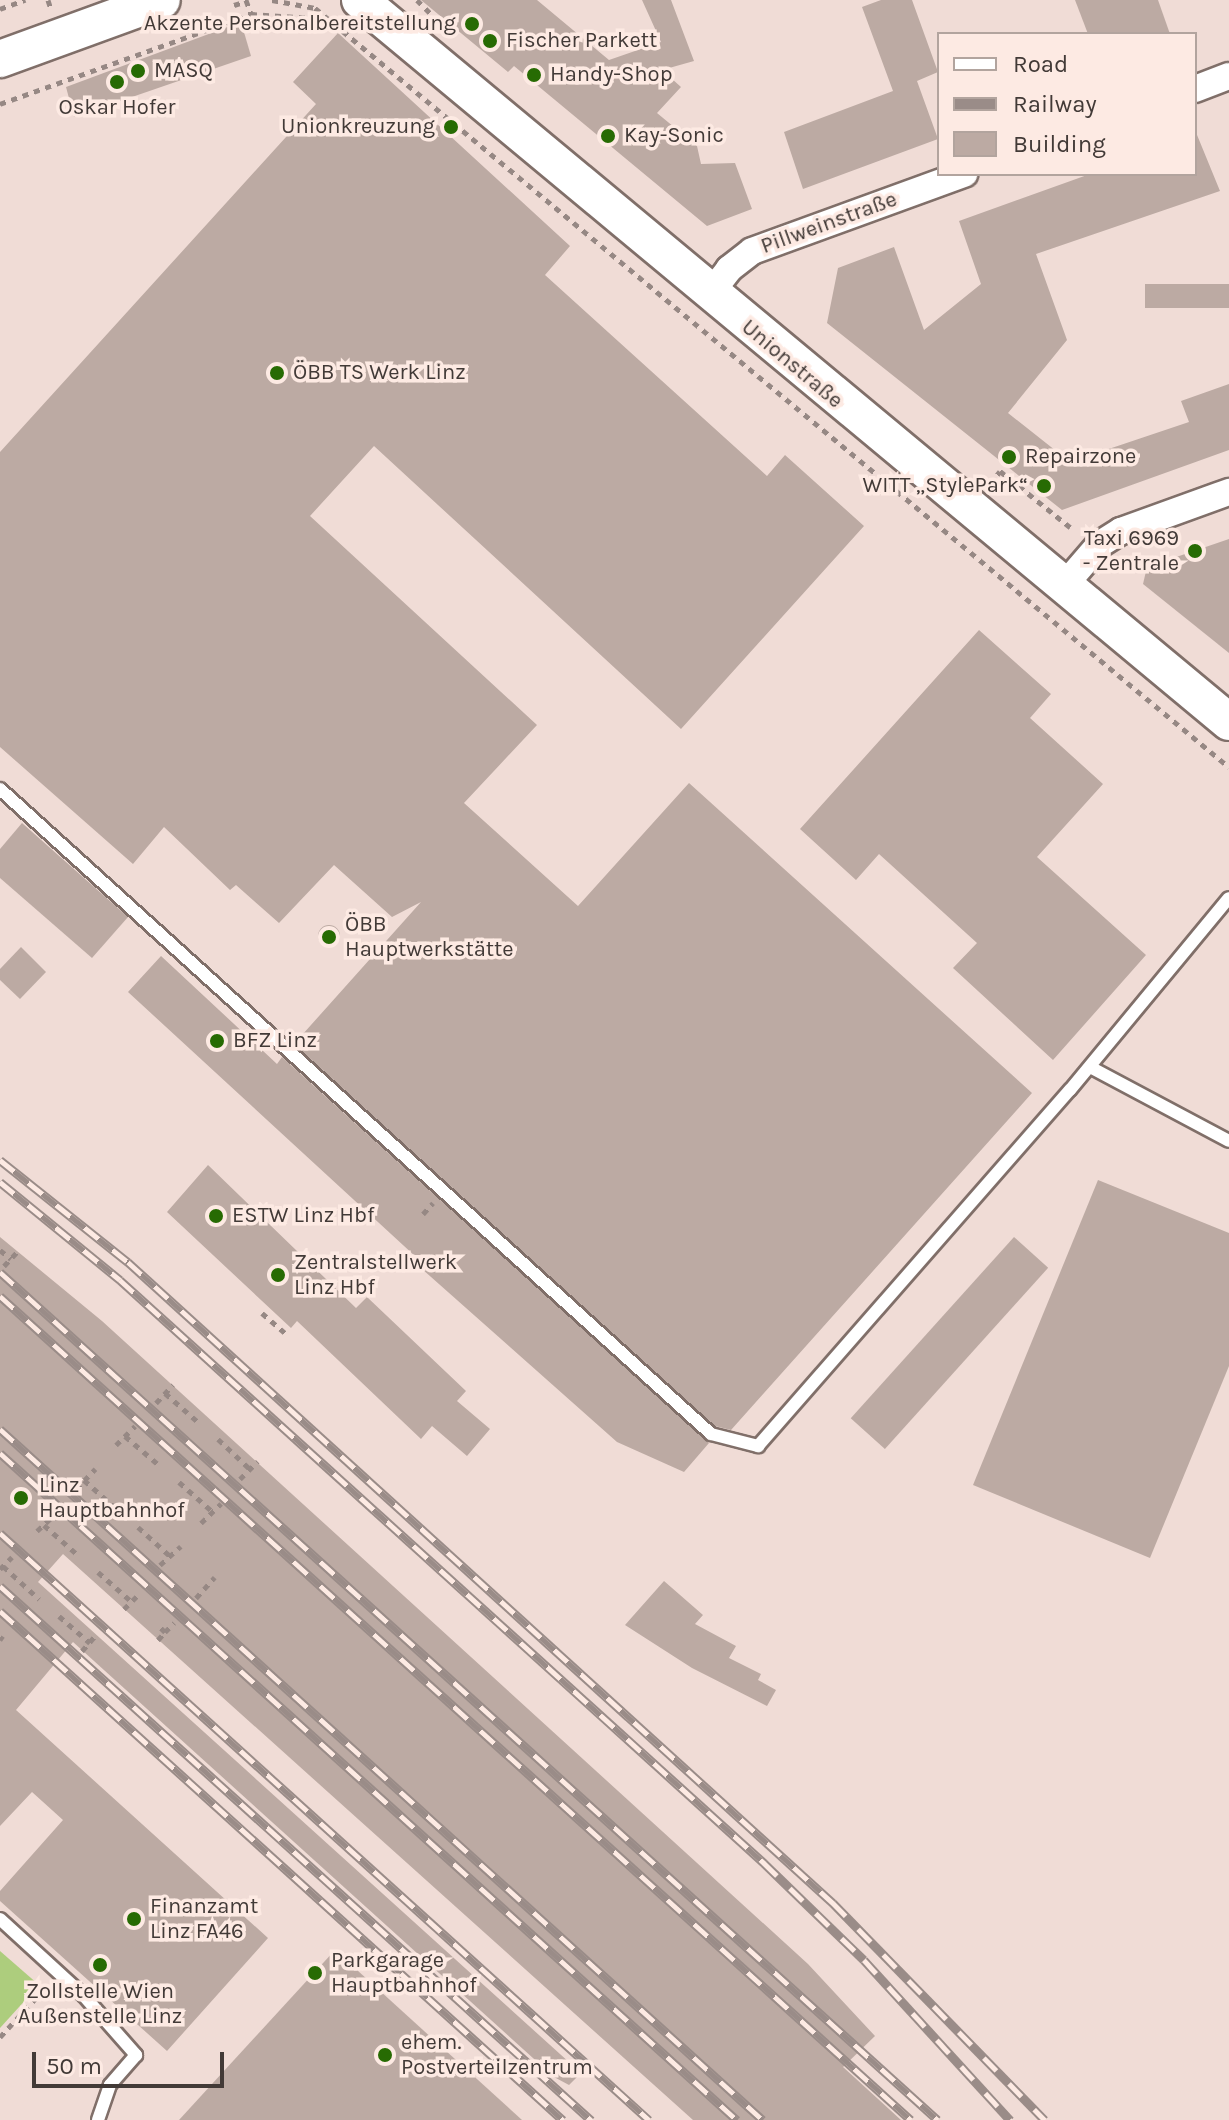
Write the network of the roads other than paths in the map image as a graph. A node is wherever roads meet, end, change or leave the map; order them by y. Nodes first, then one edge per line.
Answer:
1 (162, 0) edge
2 (360, 0) edge
3 (0, 59) edge
4 (1229, 76) edge
5 (1197, 88) edge
6 (958, 176) edge
7 (709, 295) junction
8 (1229, 492) edge
9 (1062, 588) junction
10 (1229, 722) edge
11 (0, 789) edge
12 (1229, 898) edge
13 (1090, 1067) junction
14 (1229, 1141) edge
15 (0, 1919) edge
16 (98, 2120) edge

1 - 3 main road
2 - 7 main road, Unionstraße
4 - 5 street
6 - 7 street, Pillweinstraße
7 - 9 main road, Unionstraße
8 - 9 street
9 - 10 main road, Unionstraße
11 - 13 lane
12 - 13 lane
13 - 14 lane
15 - 16 lane

